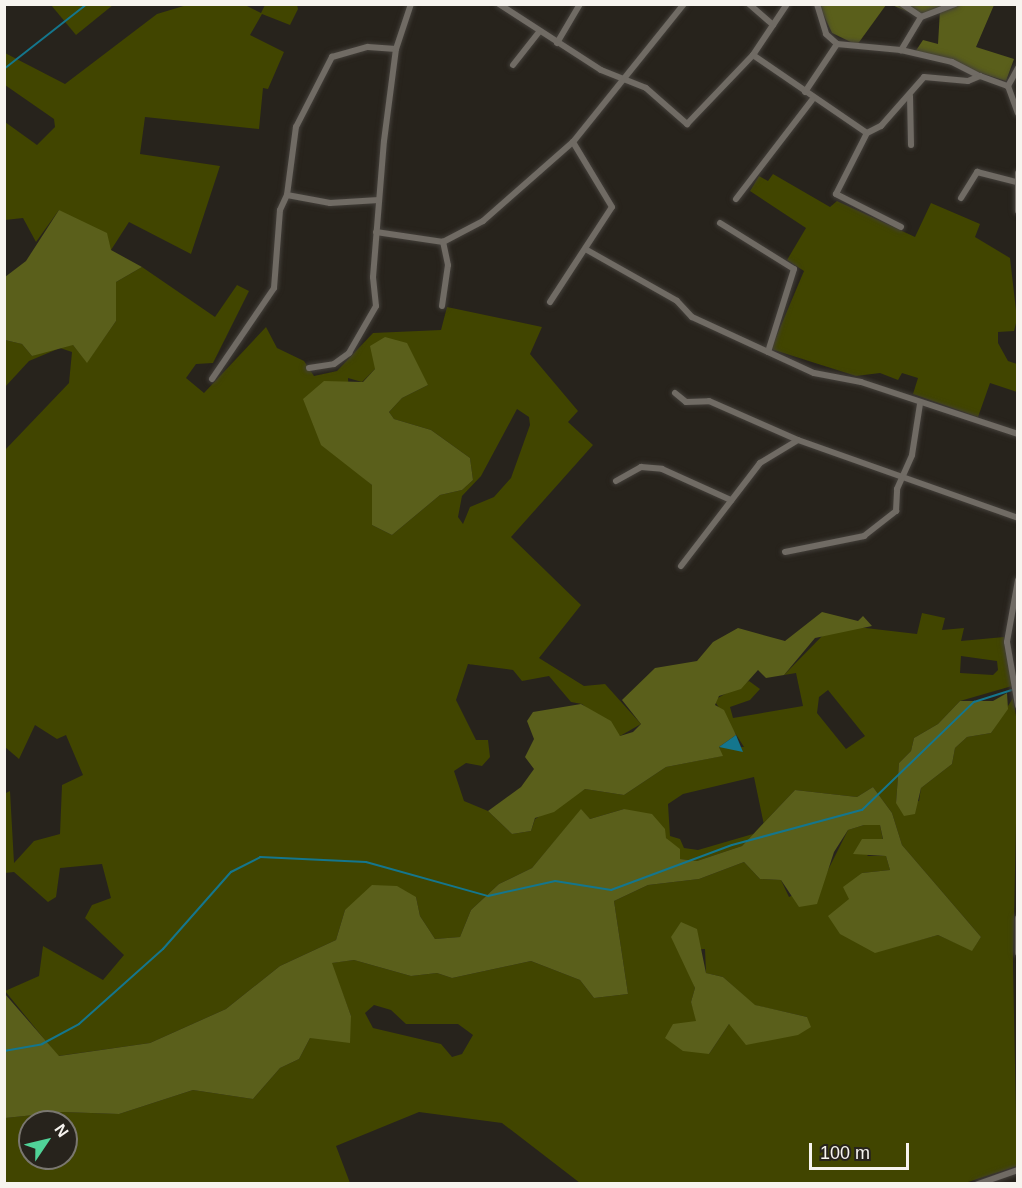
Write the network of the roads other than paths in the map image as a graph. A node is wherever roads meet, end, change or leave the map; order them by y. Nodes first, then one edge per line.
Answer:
1 (411, 4) edge
2 (499, 4) edge
3 (580, 4) edge
4 (684, 4) edge
5 (749, 4) edge
6 (787, 4) edge
7 (817, 4) edge
8 (902, 4) edge
9 (955, 4) edge
10 (921, 17) junction
11 (773, 25) junction
12 (539, 32) junction
13 (557, 43) junction
14 (837, 44) junction
15 (396, 50) junction
16 (901, 50) junction
17 (753, 55) junction
18 (513, 65) dead end
19 (1017, 68) edge
20 (980, 76) junction
21 (623, 77) junction
22 (1008, 86) junction
23 (805, 92) junction
24 (910, 96) junction
25 (812, 100) junction
26 (1016, 102) edge
27 (1017, 112) edge
28 (867, 133) junction
29 (573, 142) junction
30 (911, 145) dead end
31 (1017, 173) edge
32 (1016, 182) junction
33 (287, 195) junction
34 (961, 198) dead end
35 (736, 199) dead end
36 (379, 200) junction
37 (1017, 211) edge
38 (720, 223) dead end
39 (901, 227) dead end
40 (376, 232) junction
41 (443, 242) junction
42 (586, 250) junction
43 (550, 302) dead end
44 (442, 306) dead end
45 (768, 352) junction
46 (309, 368) dead end
47 (212, 379) dead end
48 (675, 393) dead end
49 (920, 404) junction
50 (1017, 434) edge
51 (798, 440) junction
52 (900, 477) junction
53 (616, 481) dead end
54 (731, 500) junction
55 (1017, 518) edge
56 (784, 552) dead end
57 (681, 566) dead end
58 (1017, 580) edge
59 (1016, 697) edge
60 (1017, 706) edge
61 (1017, 918) edge
62 (1017, 953) edge
63 (1017, 1170) edge
64 (978, 1184) edge

1 - 15 street
2 - 12 street
3 - 13 street
4 - 21 street
5 - 11 street
6 - 11 street
7 - 14 street
8 - 10 street
9 - 10 street
10 - 16 street
11 - 17 street
12 - 13 street
12 - 18 street
13 - 21 street
14 - 16 street
14 - 23 street
15 - 33 street
15 - 36 street
16 - 20 street
17 - 21 street
17 - 23 street
19 - 22 street
20 - 22 street
20 - 24 street
21 - 29 street
22 - 26 street
23 - 25 street
24 - 28 street
24 - 30 street
25 - 28 street
25 - 35 street
26 - 27 street
28 - 39 street
29 - 41 street
29 - 42 street
31 - 32 street
32 - 34 street
32 - 37 street
33 - 36 street
33 - 47 street
36 - 40 street
38 - 45 street
40 - 41 street
40 - 46 street
41 - 44 street
42 - 43 street
42 - 45 street
45 - 49 street
48 - 51 street
49 - 50 street
49 - 52 street
51 - 52 street
51 - 54 street
52 - 55 street
52 - 56 street
53 - 54 street
54 - 57 street
58 - 59 street
59 - 60 street
61 - 62 street
63 - 64 street

